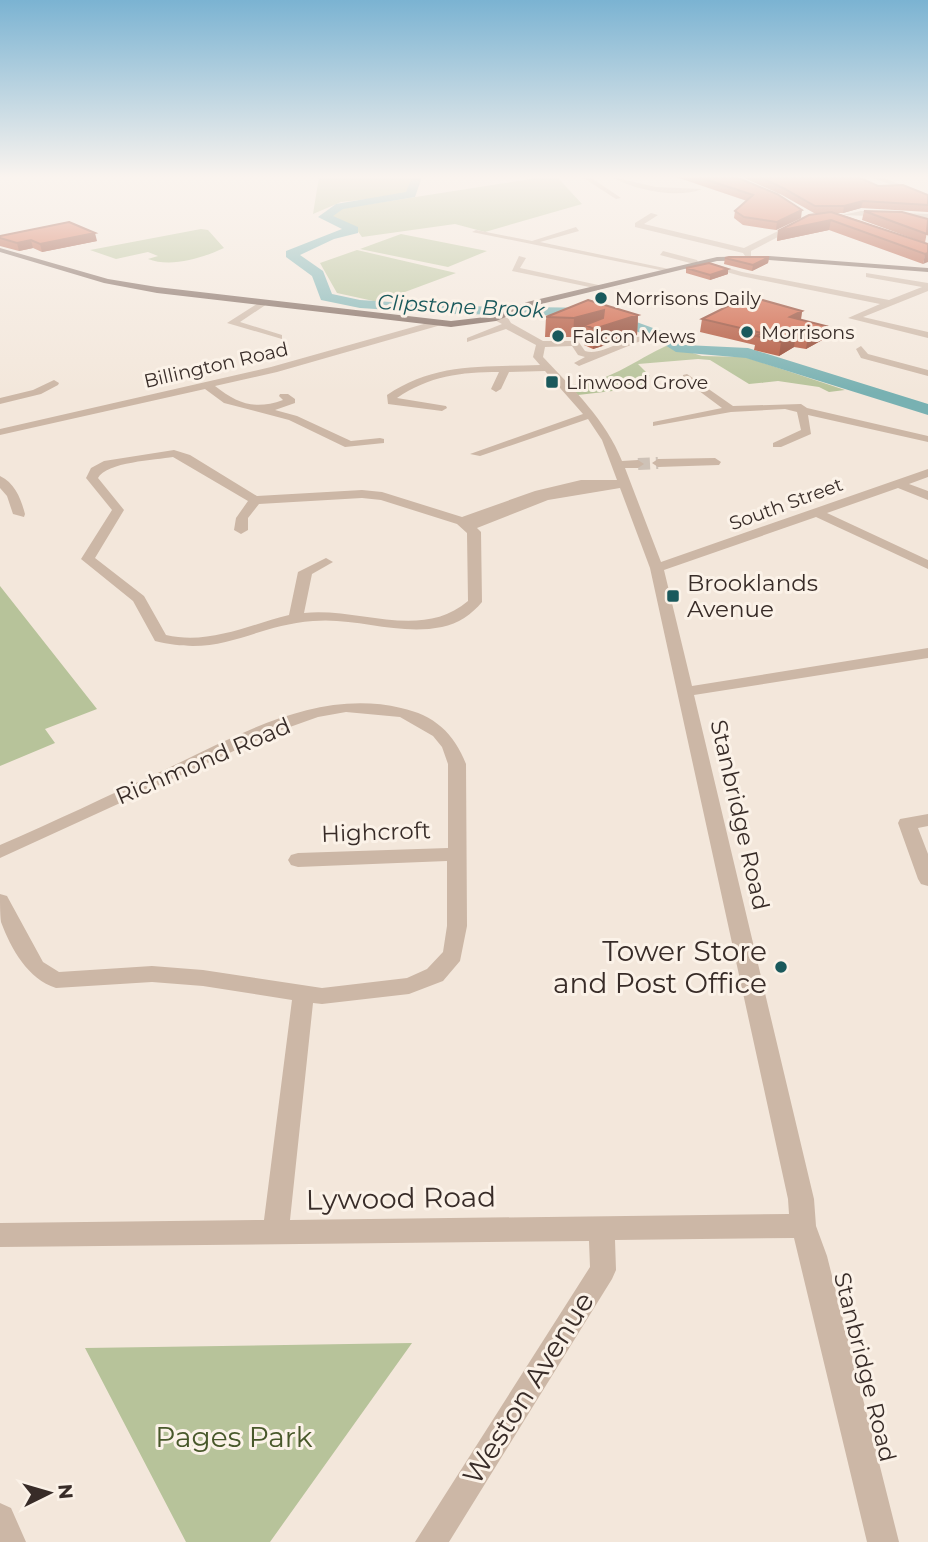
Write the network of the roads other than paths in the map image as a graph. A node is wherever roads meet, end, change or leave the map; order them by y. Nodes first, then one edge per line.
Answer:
1 (567, 249) edge
2 (727, 249) edge
3 (755, 249) edge
4 (0, 250) edge
5 (663, 253) dead end
6 (746, 254) junction
7 (522, 258) dead end
8 (698, 262) junction
9 (665, 269) junction
10 (928, 270) edge
11 (869, 275) dead end
12 (599, 286) junction
13 (928, 287) edge
14 (889, 303) junction
15 (263, 304) junction
16 (506, 317) junction
17 (438, 323) junction
18 (928, 335) edge
19 (350, 336) dead end
20 (279, 337) dead end
21 (586, 338) edge
22 (643, 338) dead end
23 (470, 340) dead end
24 (575, 343) junction
25 (541, 344) junction
26 (368, 345) junction
27 (861, 349) dead end
28 (594, 357) junction
29 (579, 363) dead end
30 (546, 368) junction
31 (505, 370) junction
32 (928, 373) edge
33 (687, 377) dead end
34 (54, 383) dead end
35 (207, 385) junction
36 (495, 388) dead end
37 (284, 396) dead end
38 (0, 401) edge
39 (801, 407) junction
40 (442, 408) dead end
41 (731, 408) junction
42 (264, 410) junction
43 (659, 411) dead end
44 (590, 415) junction
45 (672, 422) junction
46 (657, 424) dead end
47 (0, 432) edge
48 (928, 439) edge
49 (380, 441) dead end
50 (777, 445) dead end
51 (476, 454) dead end
52 (715, 462) dead end
53 (658, 463) tunnel mouth
54 (626, 471) junction
55 (928, 474) edge
56 (0, 480) edge
57 (900, 484) junction
58 (928, 496) edge
59 (256, 500) junction
60 (818, 513) junction
61 (19, 514) dead end
62 (466, 524) junction
63 (241, 530) dead end
64 (326, 562) dead end
65 (928, 565) edge
66 (657, 568) junction
67 (296, 618) junction
68 (928, 653) edge
69 (686, 692) junction
70 (928, 820) edge
71 (0, 852) edge
72 (455, 854) junction
73 (298, 860) dead end
74 (928, 879) edge
75 (0, 901) edge
76 (303, 995) junction
77 (803, 1226) junction
78 (601, 1227) junction
79 (276, 1231) junction
80 (0, 1235) edge
81 (0, 1519) edge
82 (10, 1542) edge
83 (431, 1542) edge
84 (883, 1542) edge

1 - 9 street
2 - 6 street
3 - 6 street
4 - 15 main road
5 - 8 street
6 - 8 main road
6 - 10 main road
7 - 12 street
8 - 9 main road
8 - 14 street
9 - 12 main road
11 - 13 street
12 - 16 main road
13 - 14 street
14 - 18 street
15 - 17 main road
15 - 20 street
16 - 17 main road
16 - 23 street
16 - 25 street
17 - 26 street, Billington Road
19 - 26 street
21 - 24 street
22 - 28 street
24 - 25 street
24 - 28 street
25 - 30 street
26 - 35 street, Billington Road
27 - 32 street
28 - 29 street
30 - 31 street
30 - 44 street, Stanbridge Road
31 - 36 street
31 - 40 street
33 - 41 street
34 - 38 street
35 - 42 street
35 - 47 street, Billington Road
37 - 42 street
39 - 41 street
39 - 48 street
39 - 50 street
41 - 45 street
42 - 49 street
43 - 45 street
44 - 51 street
44 - 54 street, Stanbridge Road
45 - 46 street
52 - 53 street
54 - 62 street
54 - 66 street, Stanbridge Road
55 - 57 street, South Street
56 - 61 street
57 - 58 street
57 - 60 street, South Street
59 - 62 street
59 - 63 street
59 - 67 street
60 - 65 street
60 - 66 street, South Street
62 - 67 street
64 - 67 street
66 - 69 street, Stanbridge Road
68 - 69 street
69 - 77 street, Stanbridge Road
70 - 74 street
71 - 72 street, Richmond Road
72 - 73 street, Highcroft
72 - 76 street, Richmond Road
75 - 76 street, Richmond Road
76 - 79 street
77 - 78 street, Lywood Road
77 - 84 street, Stanbridge Road
78 - 79 street, Lywood Road
78 - 83 street, Weston Avenue
79 - 80 street, Lywood Road
81 - 82 street

